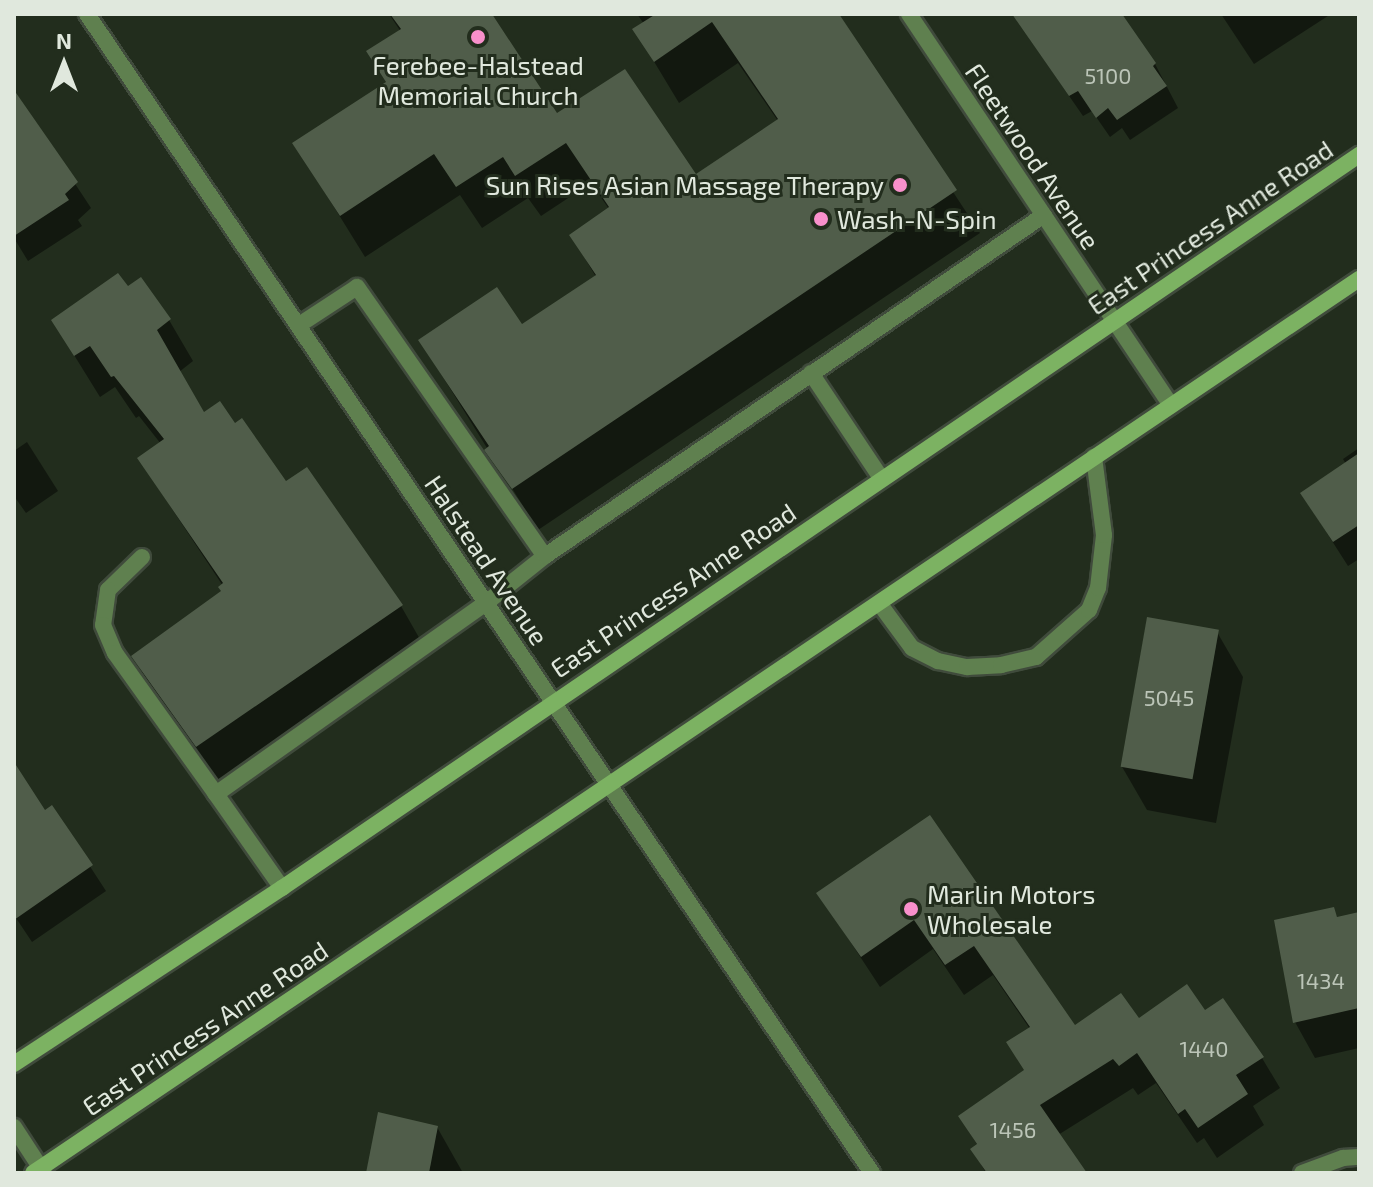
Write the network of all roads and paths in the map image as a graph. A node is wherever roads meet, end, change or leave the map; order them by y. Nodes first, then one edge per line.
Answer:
1 (87, 14) edge
2 (909, 14) edge
3 (1359, 155) edge
4 (1044, 215) junction
5 (1359, 279) edge
6 (1115, 320) junction
7 (299, 325) junction
8 (811, 373) junction
9 (1171, 406) junction
10 (1094, 457) junction
11 (881, 478) junction
12 (545, 556) junction
13 (142, 557) dead end
14 (486, 603) junction
15 (879, 603) junction
16 (554, 699) junction
17 (611, 783) junction
18 (216, 794) junction
19 (282, 888) junction
20 (14, 1064) edge
21 (14, 1127) edge
22 (1359, 1157) edge
23 (39, 1171) edge
24 (872, 1173) edge
25 (1302, 1173) edge

1 - 7 street, Halstead Avenue
2 - 4 street, Fleetwood Avenue
3 - 6 main road, East Princess Anne Road
4 - 6 street, Fleetwood Avenue
4 - 8 street
5 - 9 main road, East Princess Anne Road
6 - 9 street, Fleetwood Avenue
6 - 11 main road, East Princess Anne Road
7 - 12 street
7 - 14 street, Halstead Avenue
8 - 11 street
8 - 12 street
9 - 10 main road, East Princess Anne Road
10 - 15 main road, East Princess Anne Road
10 - 15 street
11 - 16 main road, East Princess Anne Road
12 - 14 street
13 - 18 street
14 - 16 street, Halstead Avenue
14 - 18 street
15 - 17 main road, East Princess Anne Road
16 - 17 street, Halstead Avenue
16 - 19 main road, East Princess Anne Road
17 - 23 main road, East Princess Anne Road
17 - 24 street, Halstead Avenue
18 - 19 street
19 - 20 main road, East Princess Anne Road
21 - 23 street
22 - 25 street

